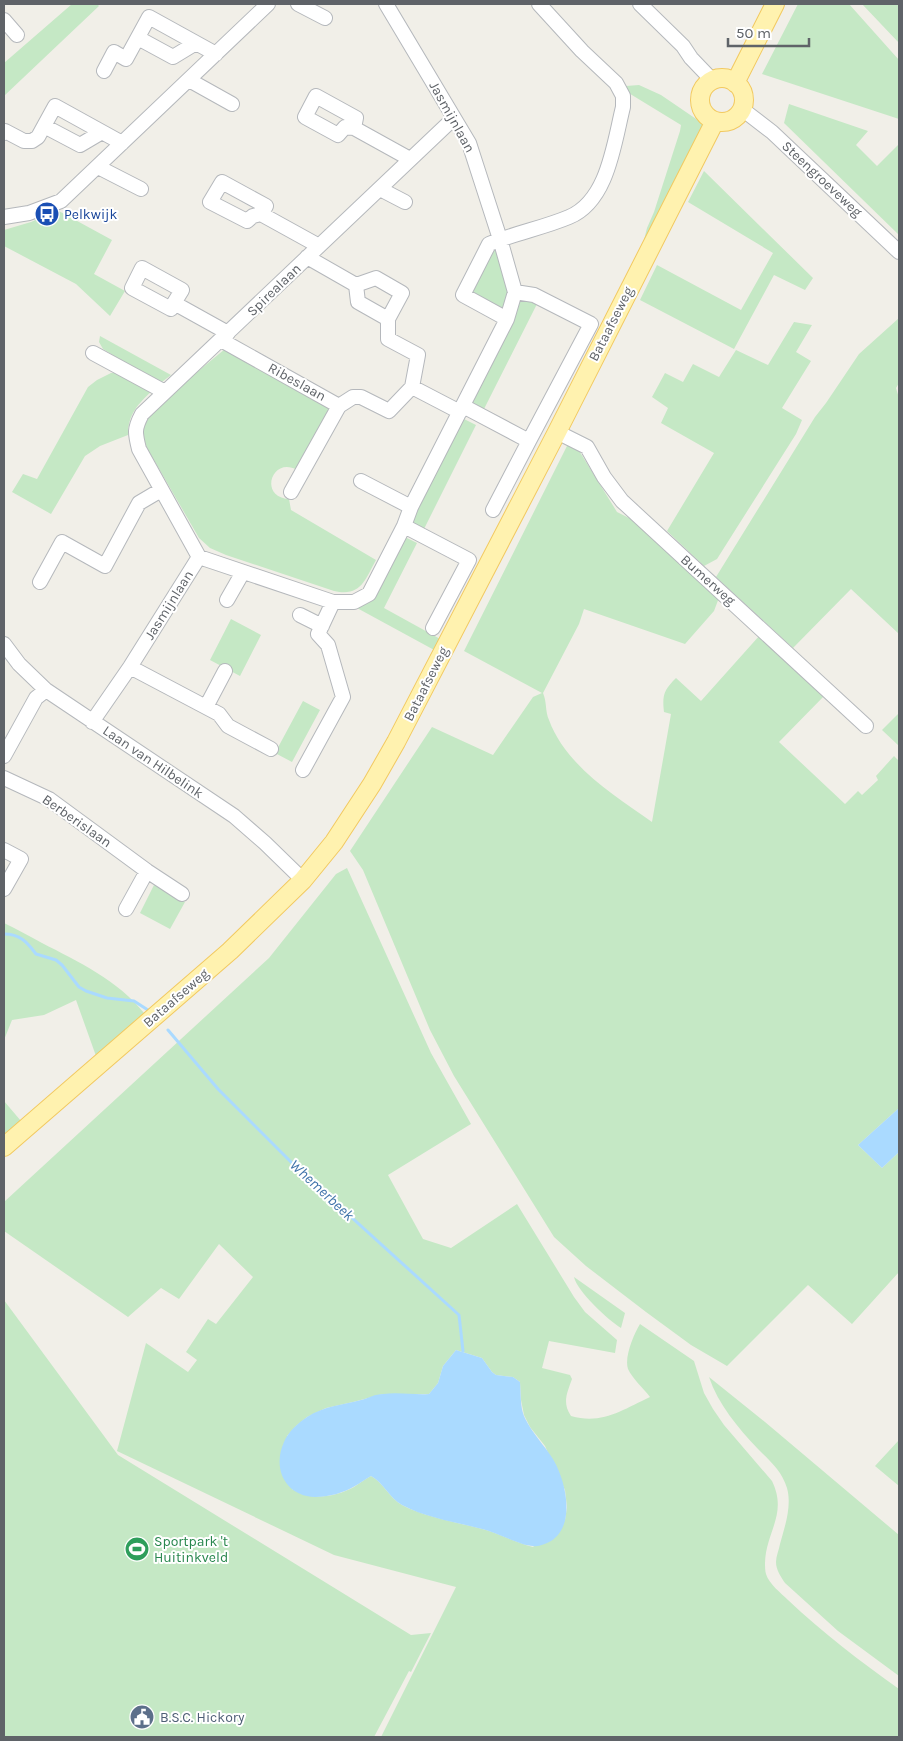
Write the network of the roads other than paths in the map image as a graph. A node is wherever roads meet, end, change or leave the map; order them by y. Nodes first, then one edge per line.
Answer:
1 (268, 4) edge
2 (298, 4) edge
3 (386, 4) edge
4 (538, 4) edge
5 (640, 4) edge
6 (774, 4) edge
7 (325, 18) dead end
8 (4, 20) edge
9 (17, 35) dead end
10 (138, 38) junction
11 (196, 43) junction
12 (216, 54) junction
13 (104, 71) dead end
14 (188, 80) junction
15 (713, 81) junction
16 (735, 83) junction
17 (232, 104) dead end
18 (742, 109) junction
19 (454, 118) junction
20 (715, 121) junction
21 (44, 126) junction
22 (354, 128) dead end
23 (102, 132) junction
24 (4, 133) edge
25 (122, 143) junction
26 (410, 159) junction
27 (98, 167) junction
28 (380, 188) junction
29 (141, 189) dead end
30 (405, 202) dead end
31 (261, 214) dead end
32 (4, 217) edge
33 (500, 239) junction
34 (318, 246) junction
35 (899, 252) edge
36 (307, 257) junction
37 (356, 285) junction
38 (515, 292) junction
39 (174, 302) dead end
40 (388, 319) junction
41 (507, 319) junction
42 (225, 337) junction
43 (93, 353) dead end
44 (412, 387) junction
45 (165, 392) junction
46 (339, 406) junction
47 (462, 409) junction
48 (557, 432) junction
49 (529, 441) junction
50 (361, 481) dead end
51 (161, 490) junction
52 (291, 492) dead end
53 (411, 507) junction
54 (493, 510) dead end
55 (404, 526) junction
56 (199, 557) junction
57 (243, 572) junction
58 (40, 582) dead end
59 (227, 600) dead end
60 (333, 602) junction
61 (300, 615) dead end
62 (322, 626) junction
63 (433, 628) dead end
64 (4, 644) edge
65 (130, 667) junction
66 (225, 671) dead end
67 (46, 690) junction
68 (206, 707) junction
69 (92, 722) junction
70 (866, 726) dead end
71 (271, 749) dead end
72 (4, 756) edge
73 (303, 770) dead end
74 (4, 778) edge
75 (4, 850) edge
76 (147, 871) junction
77 (303, 880) junction
78 (4, 889) edge
79 (182, 894) dead end
80 (126, 908) dead end
81 (4, 1148) edge

1 - 12 street
2 - 7 street
3 - 19 street, Jasmijnlaan
4 - 33 street
5 - 15 street
6 - 16 main road
8 - 9 street
10 - 11 street
10 - 11 street
10 - 13 street
11 - 12 street
12 - 14 street
14 - 17 street
14 - 25 street
15 - 16 main road
15 - 20 main road
16 - 18 main road
18 - 20 main road
18 - 35 street, Steengroeveweg
19 - 26 street, Spirealaan
19 - 33 street, Jasmijnlaan
20 - 48 main road, Bataafseweg
21 - 23 street
21 - 23 street
21 - 24 street
22 - 26 street
23 - 25 street
25 - 27 street
26 - 28 street, Spirealaan
27 - 29 street
27 - 32 street
28 - 30 street
28 - 34 street, Spirealaan
31 - 34 street
33 - 38 street, Jasmijnlaan
33 - 41 street
34 - 36 street, Spirealaan
36 - 37 street
36 - 42 street, Spirealaan
37 - 40 street
37 - 40 street
38 - 41 street, Jasmijnlaan
38 - 49 street
39 - 42 street
40 - 44 street
41 - 47 street, Jasmijnlaan
42 - 45 street, Spirealaan
42 - 46 street, Ribeslaan
43 - 45 street
44 - 46 street
44 - 47 street
45 - 51 street, Spirealaan
46 - 52 street, Ribeslaan
47 - 49 street
47 - 53 street, Jasmijnlaan
48 - 70 street, Bumerweg
48 - 77 main road, Bataafseweg
49 - 54 street
50 - 53 street
51 - 56 street, Spirealaan
51 - 58 street
53 - 55 street, Jasmijnlaan
55 - 60 street, Jasmijnlaan
55 - 63 street
56 - 57 street, Jasmijnlaan
56 - 65 street, Jasmijnlaan
57 - 59 street
57 - 60 street, Jasmijnlaan
60 - 62 street
61 - 62 street
62 - 73 street
64 - 67 street, Laan van Hilbelink
65 - 68 street
65 - 69 street, Jasmijnlaan
66 - 68 street
67 - 69 street, Laan van Hilbelink
67 - 72 street
68 - 71 street
69 - 77 street, Laan van Hilbelink
74 - 76 street, Berberislaan
75 - 78 street
76 - 79 street, Berberislaan
76 - 80 street
77 - 81 main road, Bataafseweg

